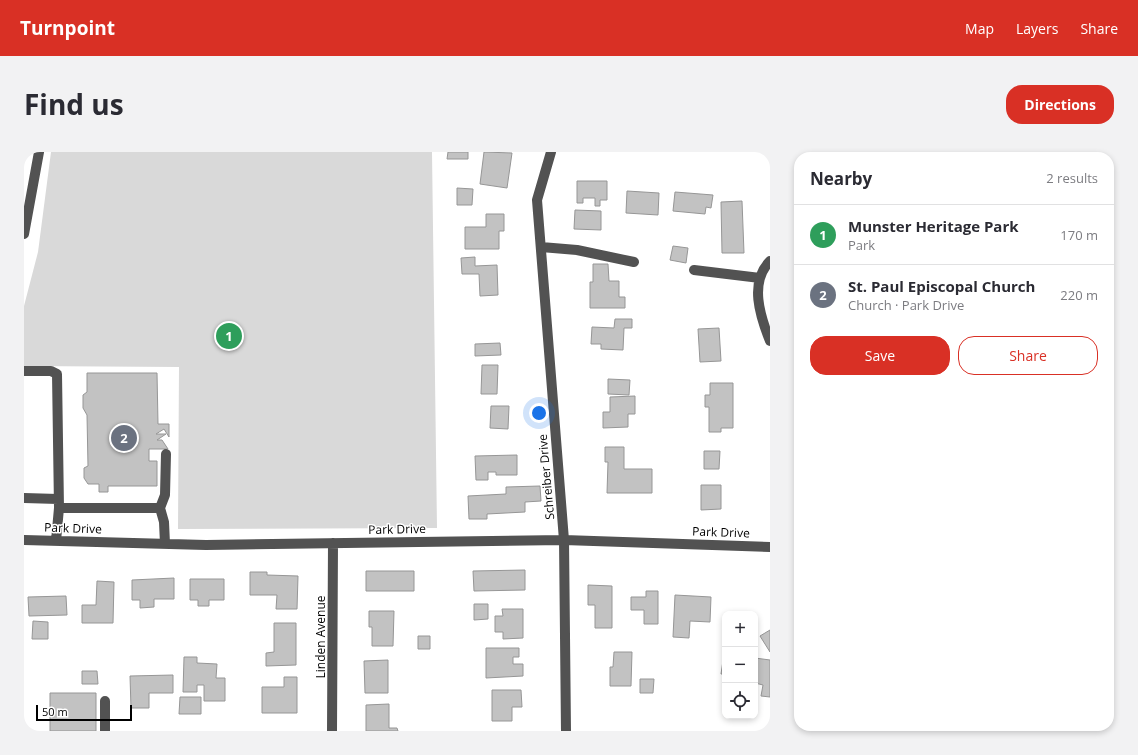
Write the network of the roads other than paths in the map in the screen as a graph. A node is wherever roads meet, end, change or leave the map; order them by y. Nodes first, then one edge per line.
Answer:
1 (38, 152) edge
2 (551, 152) edge
3 (24, 234) edge
4 (541, 247) junction
5 (770, 261) edge
6 (634, 262) dead end
7 (694, 270) dead end
8 (760, 278) junction
9 (770, 341) edge
10 (24, 371) edge
11 (166, 454) dead end
12 (24, 498) edge
13 (58, 503) junction
14 (160, 508) junction
15 (24, 540) edge
16 (564, 540) junction
17 (56, 541) junction
18 (333, 543) junction
19 (165, 544) junction
20 (770, 547) edge
21 (105, 701) dead end
22 (105, 731) edge
23 (332, 731) edge
24 (566, 731) edge

1 - 3 street
2 - 4 street, Schreiber Drive
4 - 6 street
4 - 16 street, Schreiber Drive
5 - 8 street
7 - 8 street
8 - 9 street
10 - 13 street
11 - 14 street
12 - 13 street
13 - 14 street
13 - 17 street
14 - 19 street
15 - 17 street, Park Drive
16 - 18 street, Park Drive
16 - 20 street, Park Drive
16 - 24 street, Schreiber Drive
17 - 19 street, Park Drive
18 - 19 street, Park Drive
18 - 23 street, Linden Avenue
21 - 22 street

